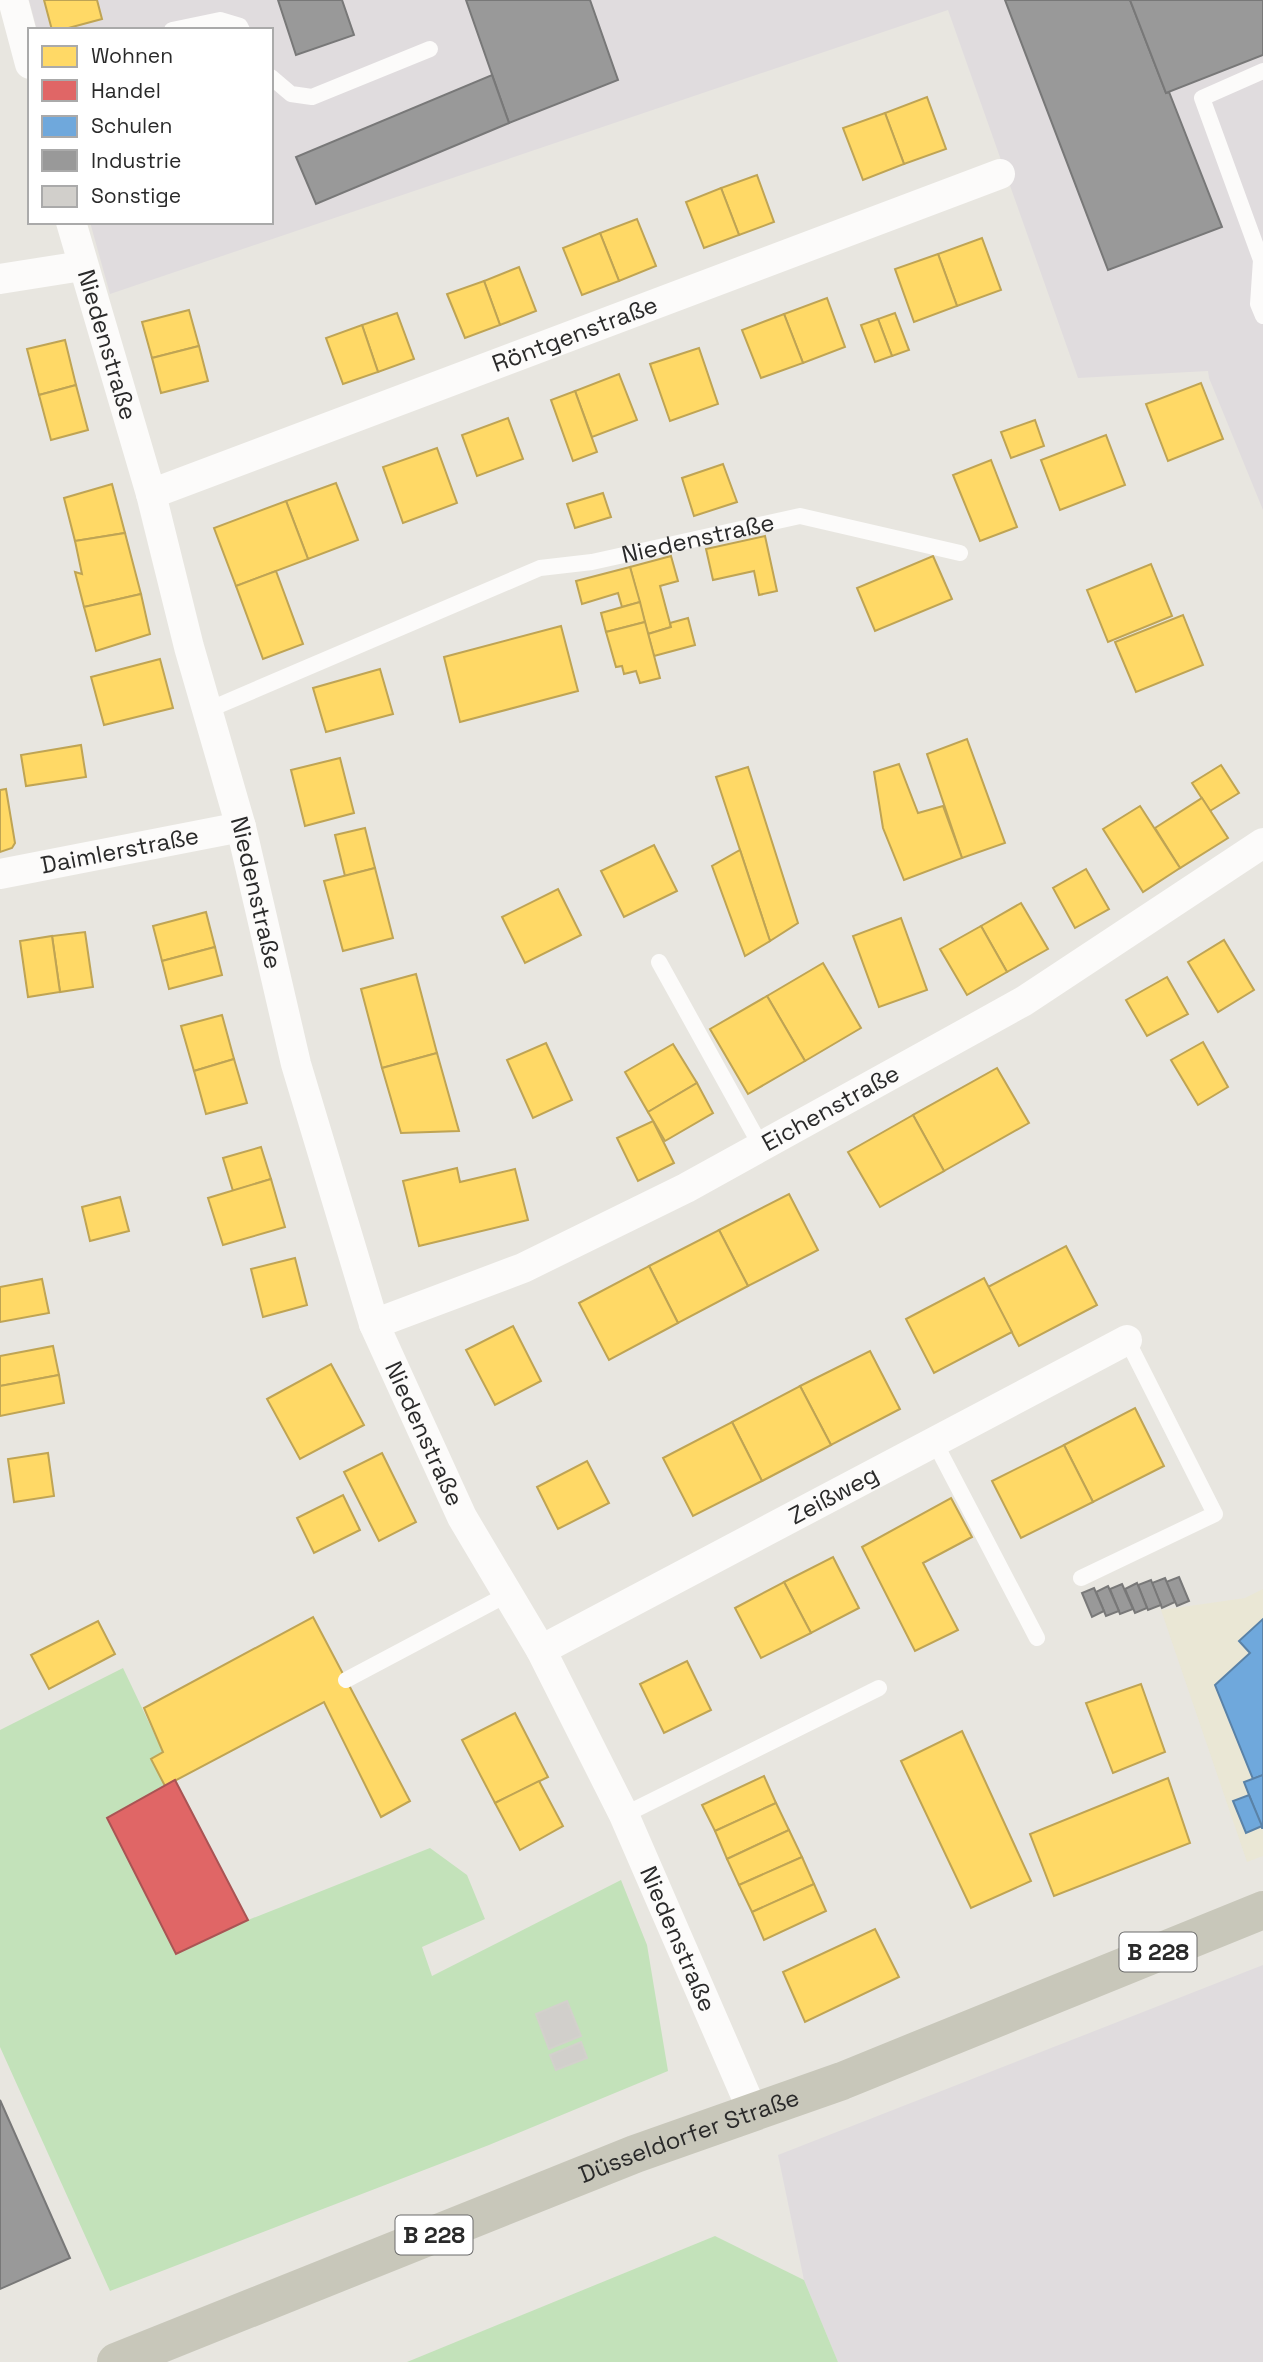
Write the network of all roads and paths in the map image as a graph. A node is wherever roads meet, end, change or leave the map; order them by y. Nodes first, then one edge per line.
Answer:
1 (13, 0) edge
2 (182, 28) edge
3 (241, 28) edge
4 (430, 50) dead end
5 (28, 56) edge
6 (1263, 71) edge
7 (273, 80) edge
8 (1000, 174) dead end
9 (72, 224) edge
10 (82, 266) junction
11 (0, 279) edge
12 (1263, 316) edge
13 (151, 494) junction
14 (960, 553) dead end
15 (208, 710) junction
16 (241, 827) junction
17 (1263, 844) edge
18 (0, 874) edge
19 (659, 962) dead end
20 (761, 1146) junction
21 (374, 1325) junction
22 (1127, 1340) joint
23 (934, 1441) junction
24 (1081, 1578) dead end
25 (508, 1594) junction
26 (1037, 1638) dead end
27 (541, 1650) junction
28 (346, 1680) dead end
29 (878, 1688) dead end
30 (624, 1815) junction
31 (1263, 1910) edge
32 (753, 2112) junction
33 (116, 2362) edge

1 - 5 street
2 - 3 lane
4 - 7 lane
6 - 12 lane
8 - 13 street, Röntgenstraße
9 - 10 street, Niedenstraße
10 - 11 street
10 - 13 street, Niedenstraße
13 - 15 street, Niedenstraße
14 - 15 lane, Niedenstraße
15 - 16 street, Niedenstraße
16 - 18 street, Daimlerstraße
16 - 21 street, Niedenstraße
17 - 20 street, Eichenstraße
19 - 20 lane
20 - 21 street, Eichenstraße
21 - 25 street, Niedenstraße
22 - 23 street, Zeißweg
22 - 24 lane
23 - 26 lane
23 - 27 street, Zeißweg
25 - 27 street, Niedenstraße
25 - 28 lane
27 - 30 street, Niedenstraße
29 - 30 lane
30 - 32 street, Niedenstraße
31 - 32 main road, Düsseldorfer Straße / B 228
32 - 33 main road, Düsseldorfer Straße / B 228

